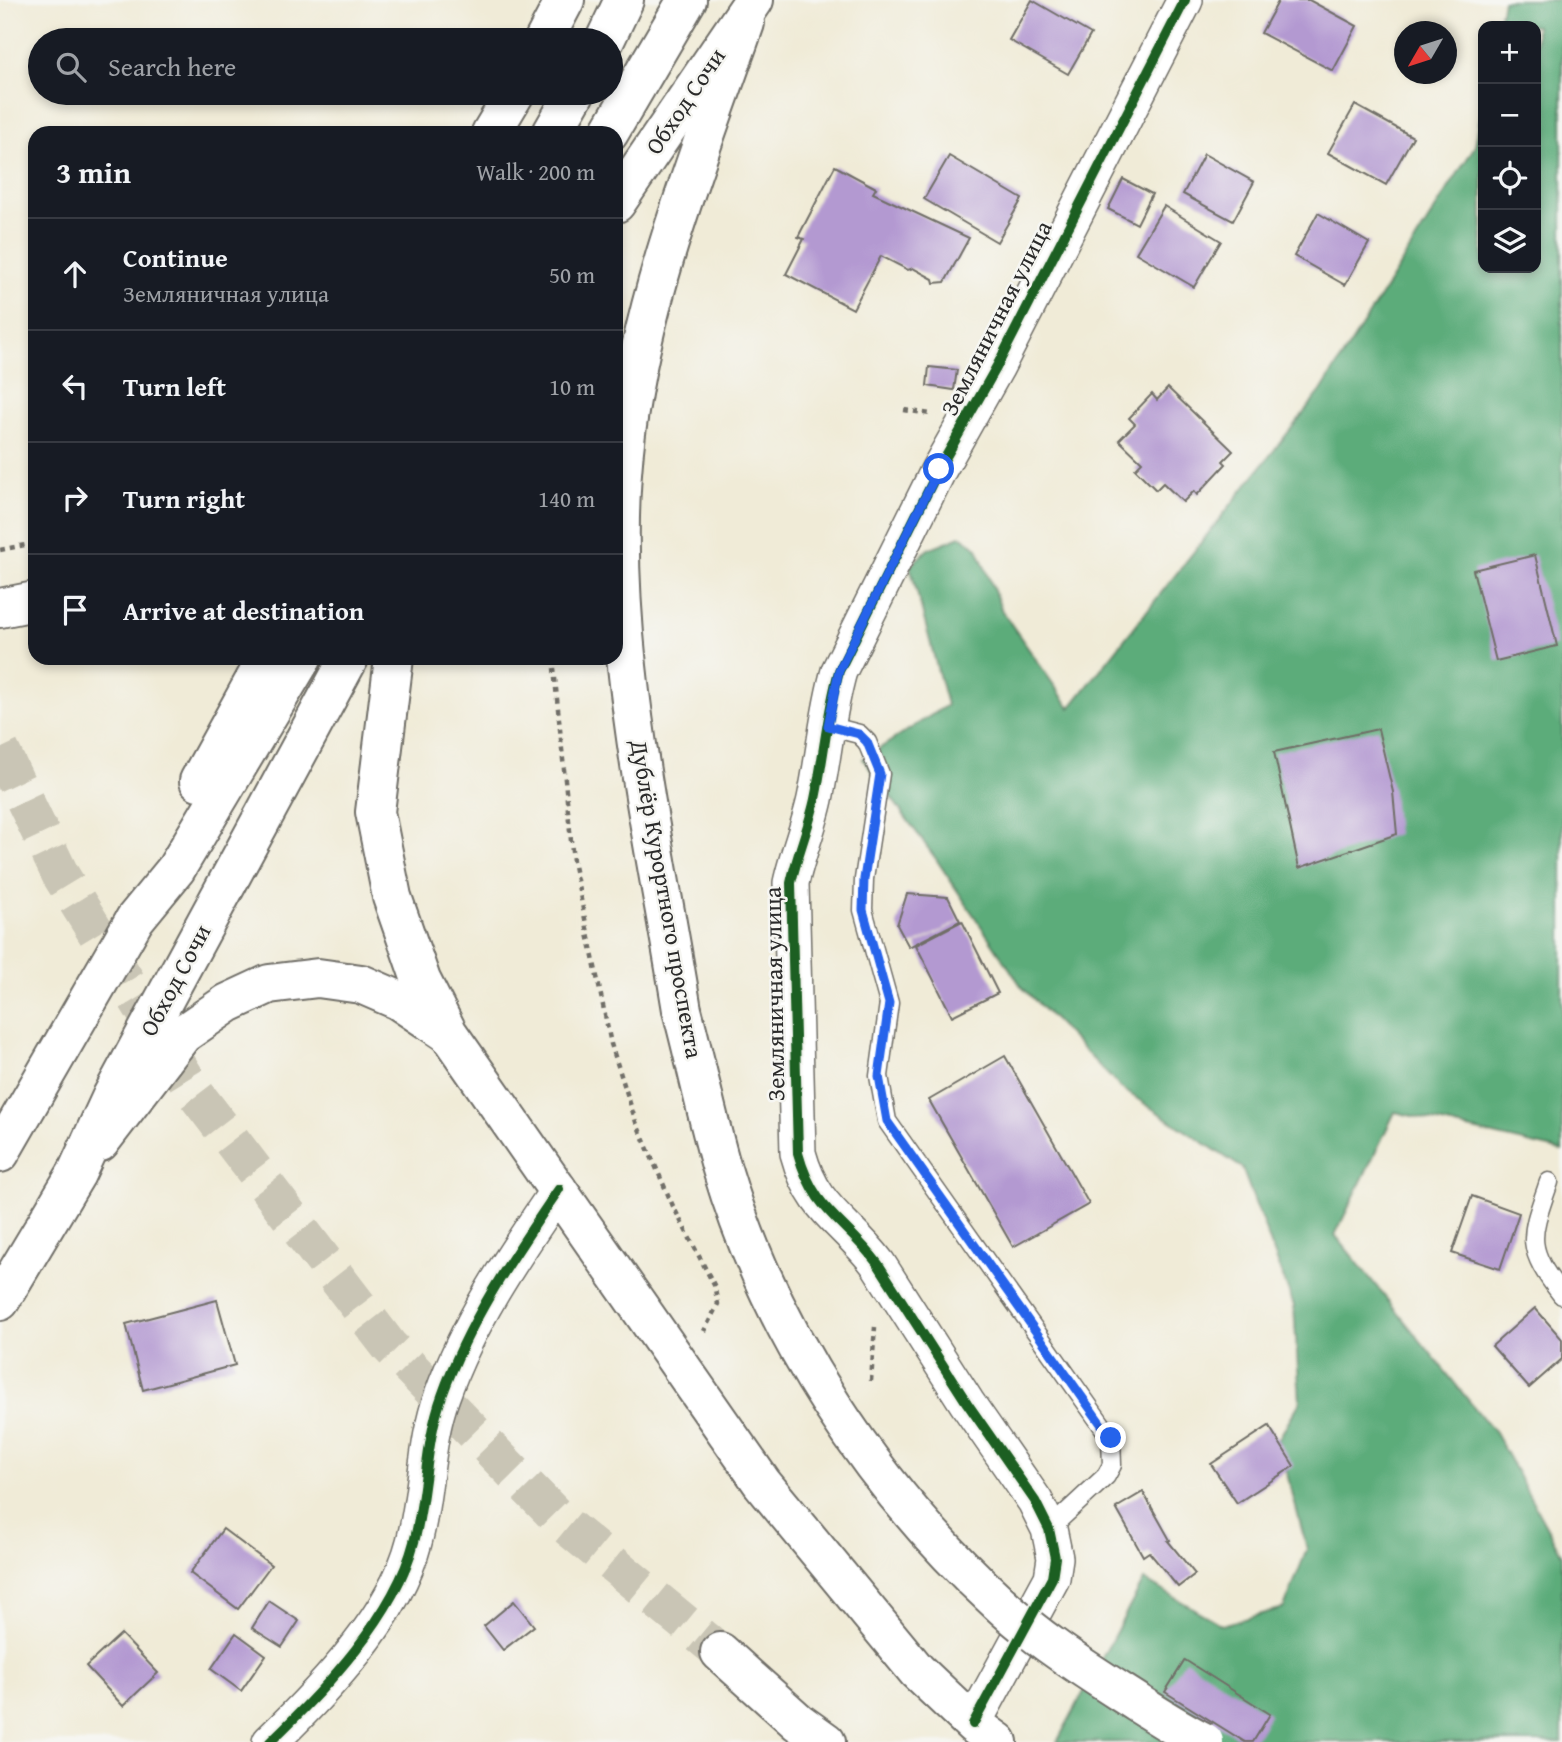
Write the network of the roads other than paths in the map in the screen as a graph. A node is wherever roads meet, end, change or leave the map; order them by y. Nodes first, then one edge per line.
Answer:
1 (565, 0) edge
2 (625, 0) edge
3 (687, 0) edge
4 (1185, 0) edge
5 (753, 2) edge
6 (550, 28) edge
7 (611, 28) edge
8 (508, 105) edge
9 (568, 105) edge
10 (495, 126) edge
11 (556, 126) edge
12 (613, 126) edge
13 (623, 193) edge
14 (623, 520) edge
15 (28, 602) edge
16 (0, 608) edge
17 (623, 622) edge
18 (263, 665) edge
19 (298, 665) edge
20 (344, 665) edge
21 (393, 665) edge
22 (828, 726) junction
23 (135, 919) junction
24 (448, 1033) junction
25 (0, 1153) edge
26 (76, 1174) junction
27 (1549, 1182) dead end
28 (559, 1189) junction
29 (1562, 1295) edge
30 (0, 1301) edge
31 (1049, 1529) junction
32 (720, 1652) tunnel mouth
33 (986, 1733) edge
34 (270, 1742) edge
35 (826, 1742) edge
36 (1204, 1742) edge

1 - 6 main road
2 - 7 main road
3 - 12 main road
4 - 22 street, Земляничная улица
5 - 13 main road, Обход Сочи
5 - 14 main road, Дублёр Курортного проспекта, bridge
8 - 10 main road
9 - 11 main road
15 - 16 main road
17 - 36 main road, Дублёр Курортного проспекта, bridge
18 - 23 main road
19 - 23 main road
20 - 26 main road, Обход Сочи
21 - 24 main road
22 - 31 street, Земляничная улица
22 - 31 lane
23 - 25 main road
24 - 26 main road
24 - 28 main road
26 - 30 main road, Обход Сочи
27 - 29 lane
28 - 33 main road
28 - 34 street
31 - 33 street, Земляничная улица
32 - 35 main road

